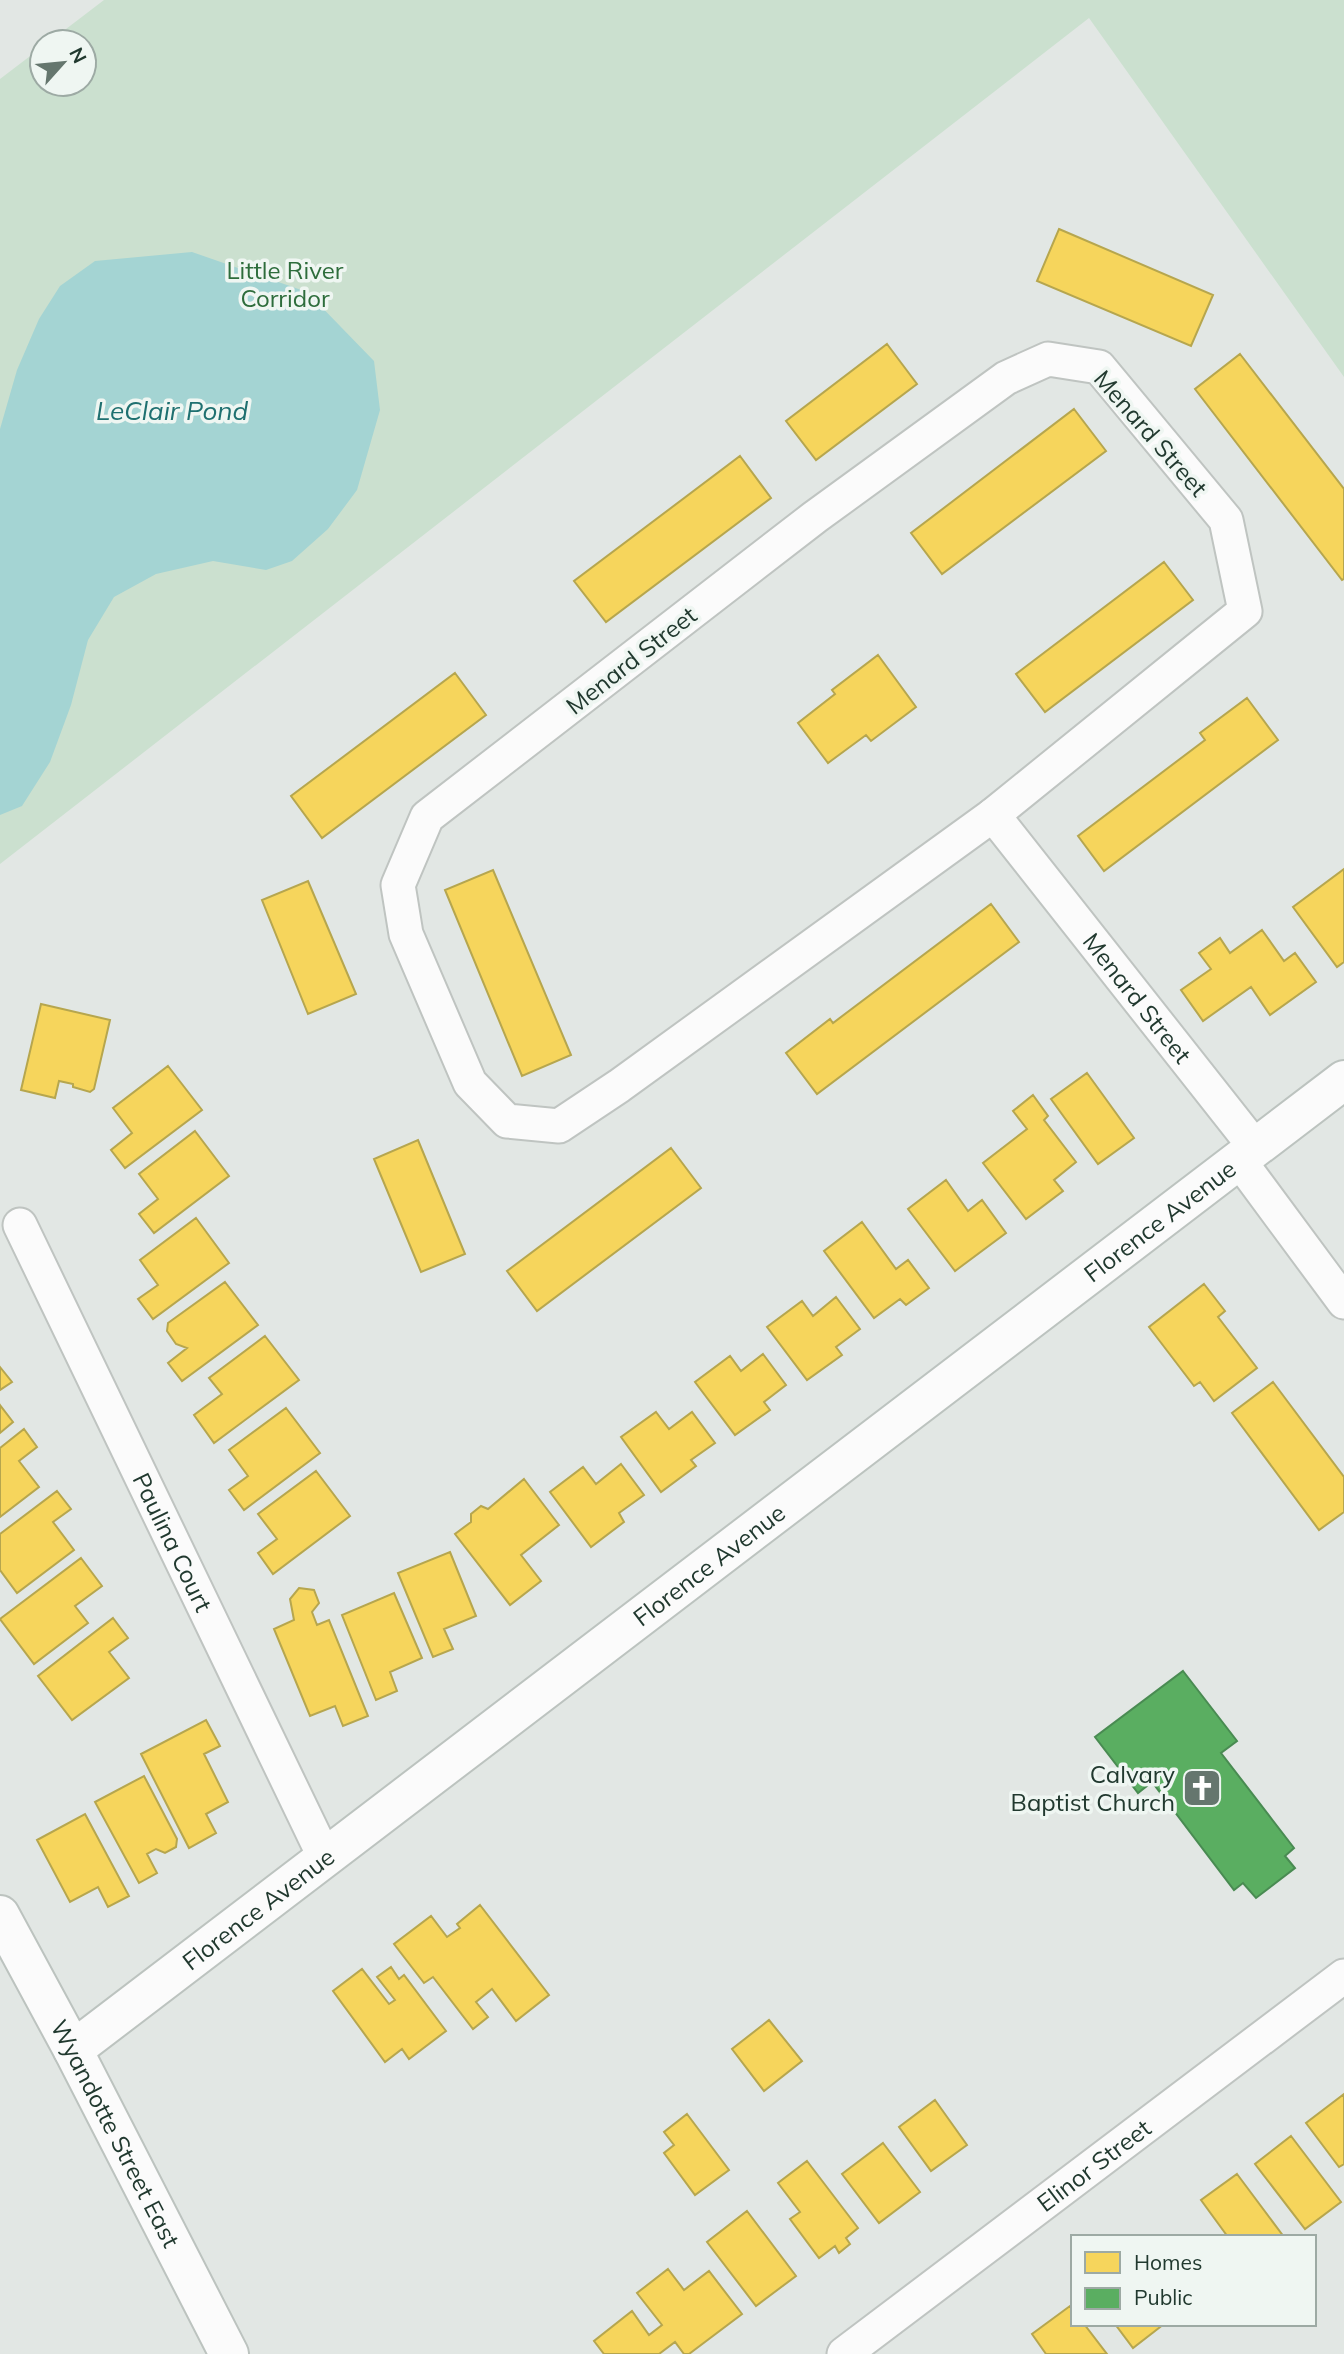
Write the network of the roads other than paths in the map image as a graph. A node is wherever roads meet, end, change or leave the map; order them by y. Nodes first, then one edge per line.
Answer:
1 (993, 815) junction
2 (1344, 1080) edge
3 (1247, 1154) junction
4 (20, 1225) dead end
5 (1344, 1301) edge
6 (325, 1858) junction
7 (0, 1915) edge
8 (1344, 1976) edge
9 (73, 2050) junction
10 (229, 2354) edge
11 (844, 2354) edge

1 - 1 street, Menard Street
1 - 3 street, Menard Street
2 - 3 street, Florence Avenue
3 - 5 street, Menard Street
3 - 6 street, Florence Avenue
4 - 6 street, Paulina Court
6 - 9 street, Florence Avenue
7 - 9 street, Wyandotte Street East
8 - 11 street, Elinor Street
9 - 10 street, Wyandotte Street East

